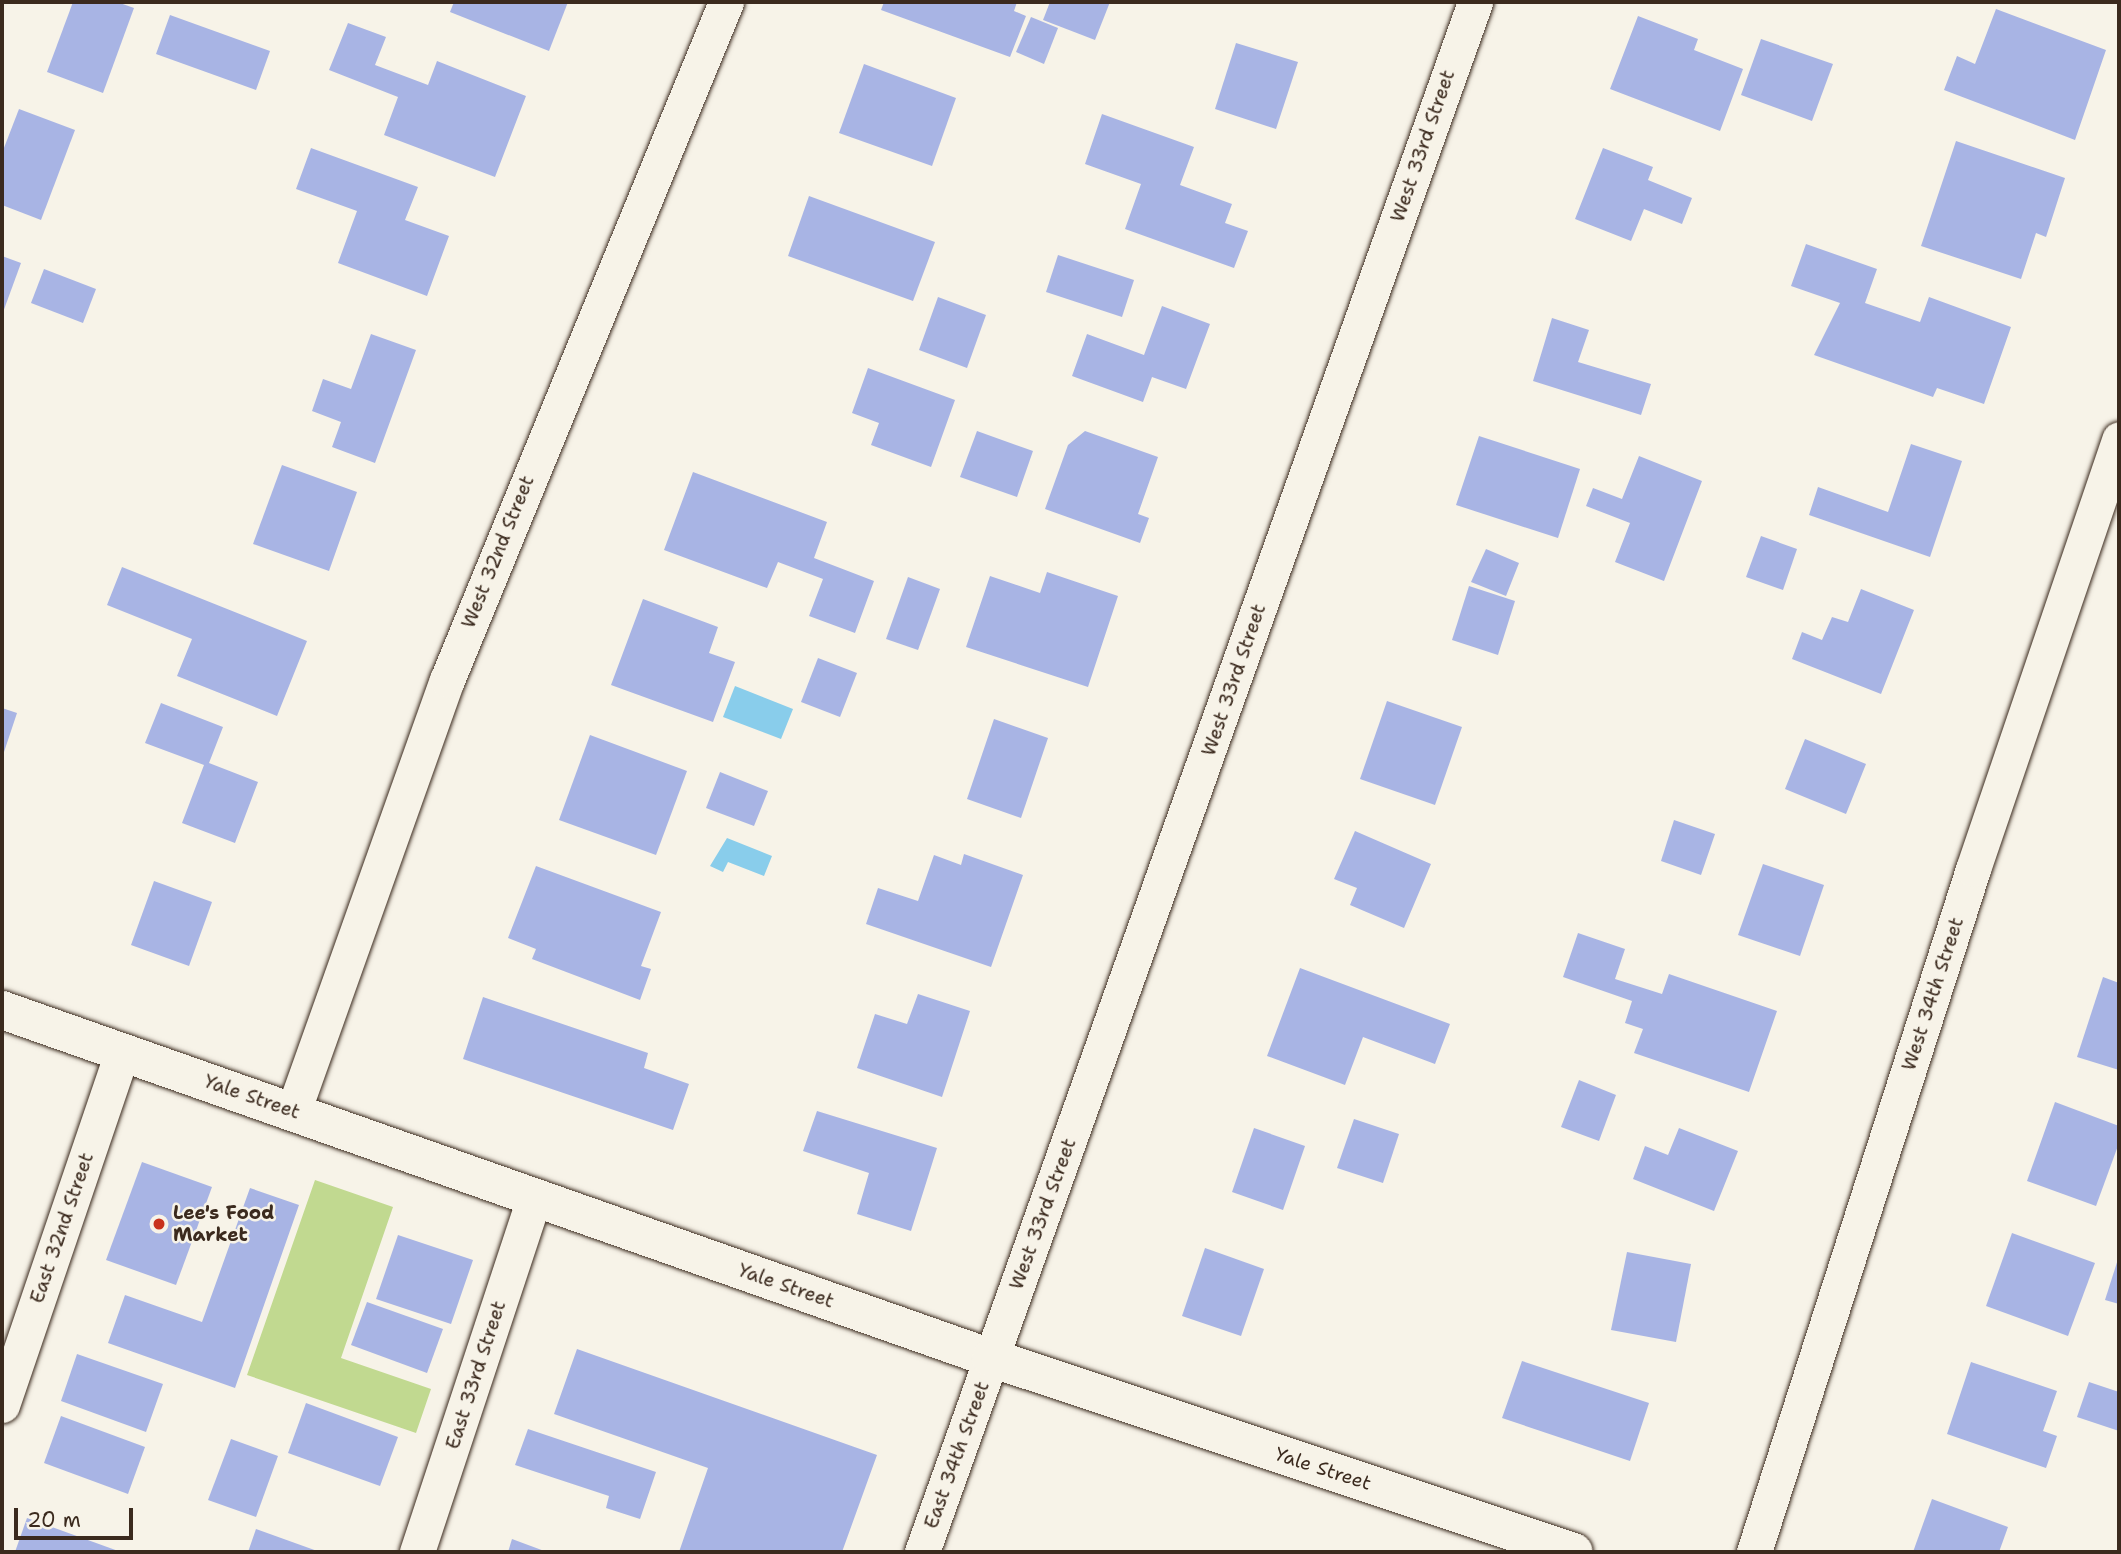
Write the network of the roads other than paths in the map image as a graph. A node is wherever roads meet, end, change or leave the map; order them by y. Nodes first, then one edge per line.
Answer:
1 (726, 2) edge
2 (1475, 2) edge
3 (2119, 439) edge
4 (2, 1010) edge
5 (122, 1052) junction
6 (293, 1112) junction
7 (534, 1198) junction
8 (991, 1358) junction
9 (2, 1405) edge
10 (417, 1552) edge
11 (922, 1552) edge
12 (1574, 1552) edge
13 (1754, 1552) edge

1 - 6 street, West 32nd Street
2 - 8 street, West 33rd Street
3 - 13 street, West 34th Street
4 - 5 main road, Yale Street
5 - 6 main road, Yale Street
5 - 9 street, East 32nd Street
6 - 7 main road, Yale Street
7 - 8 main road, Yale Street
7 - 10 street, East 33rd Street
8 - 11 street, East 34th Street
8 - 12 main road, Yale Street

